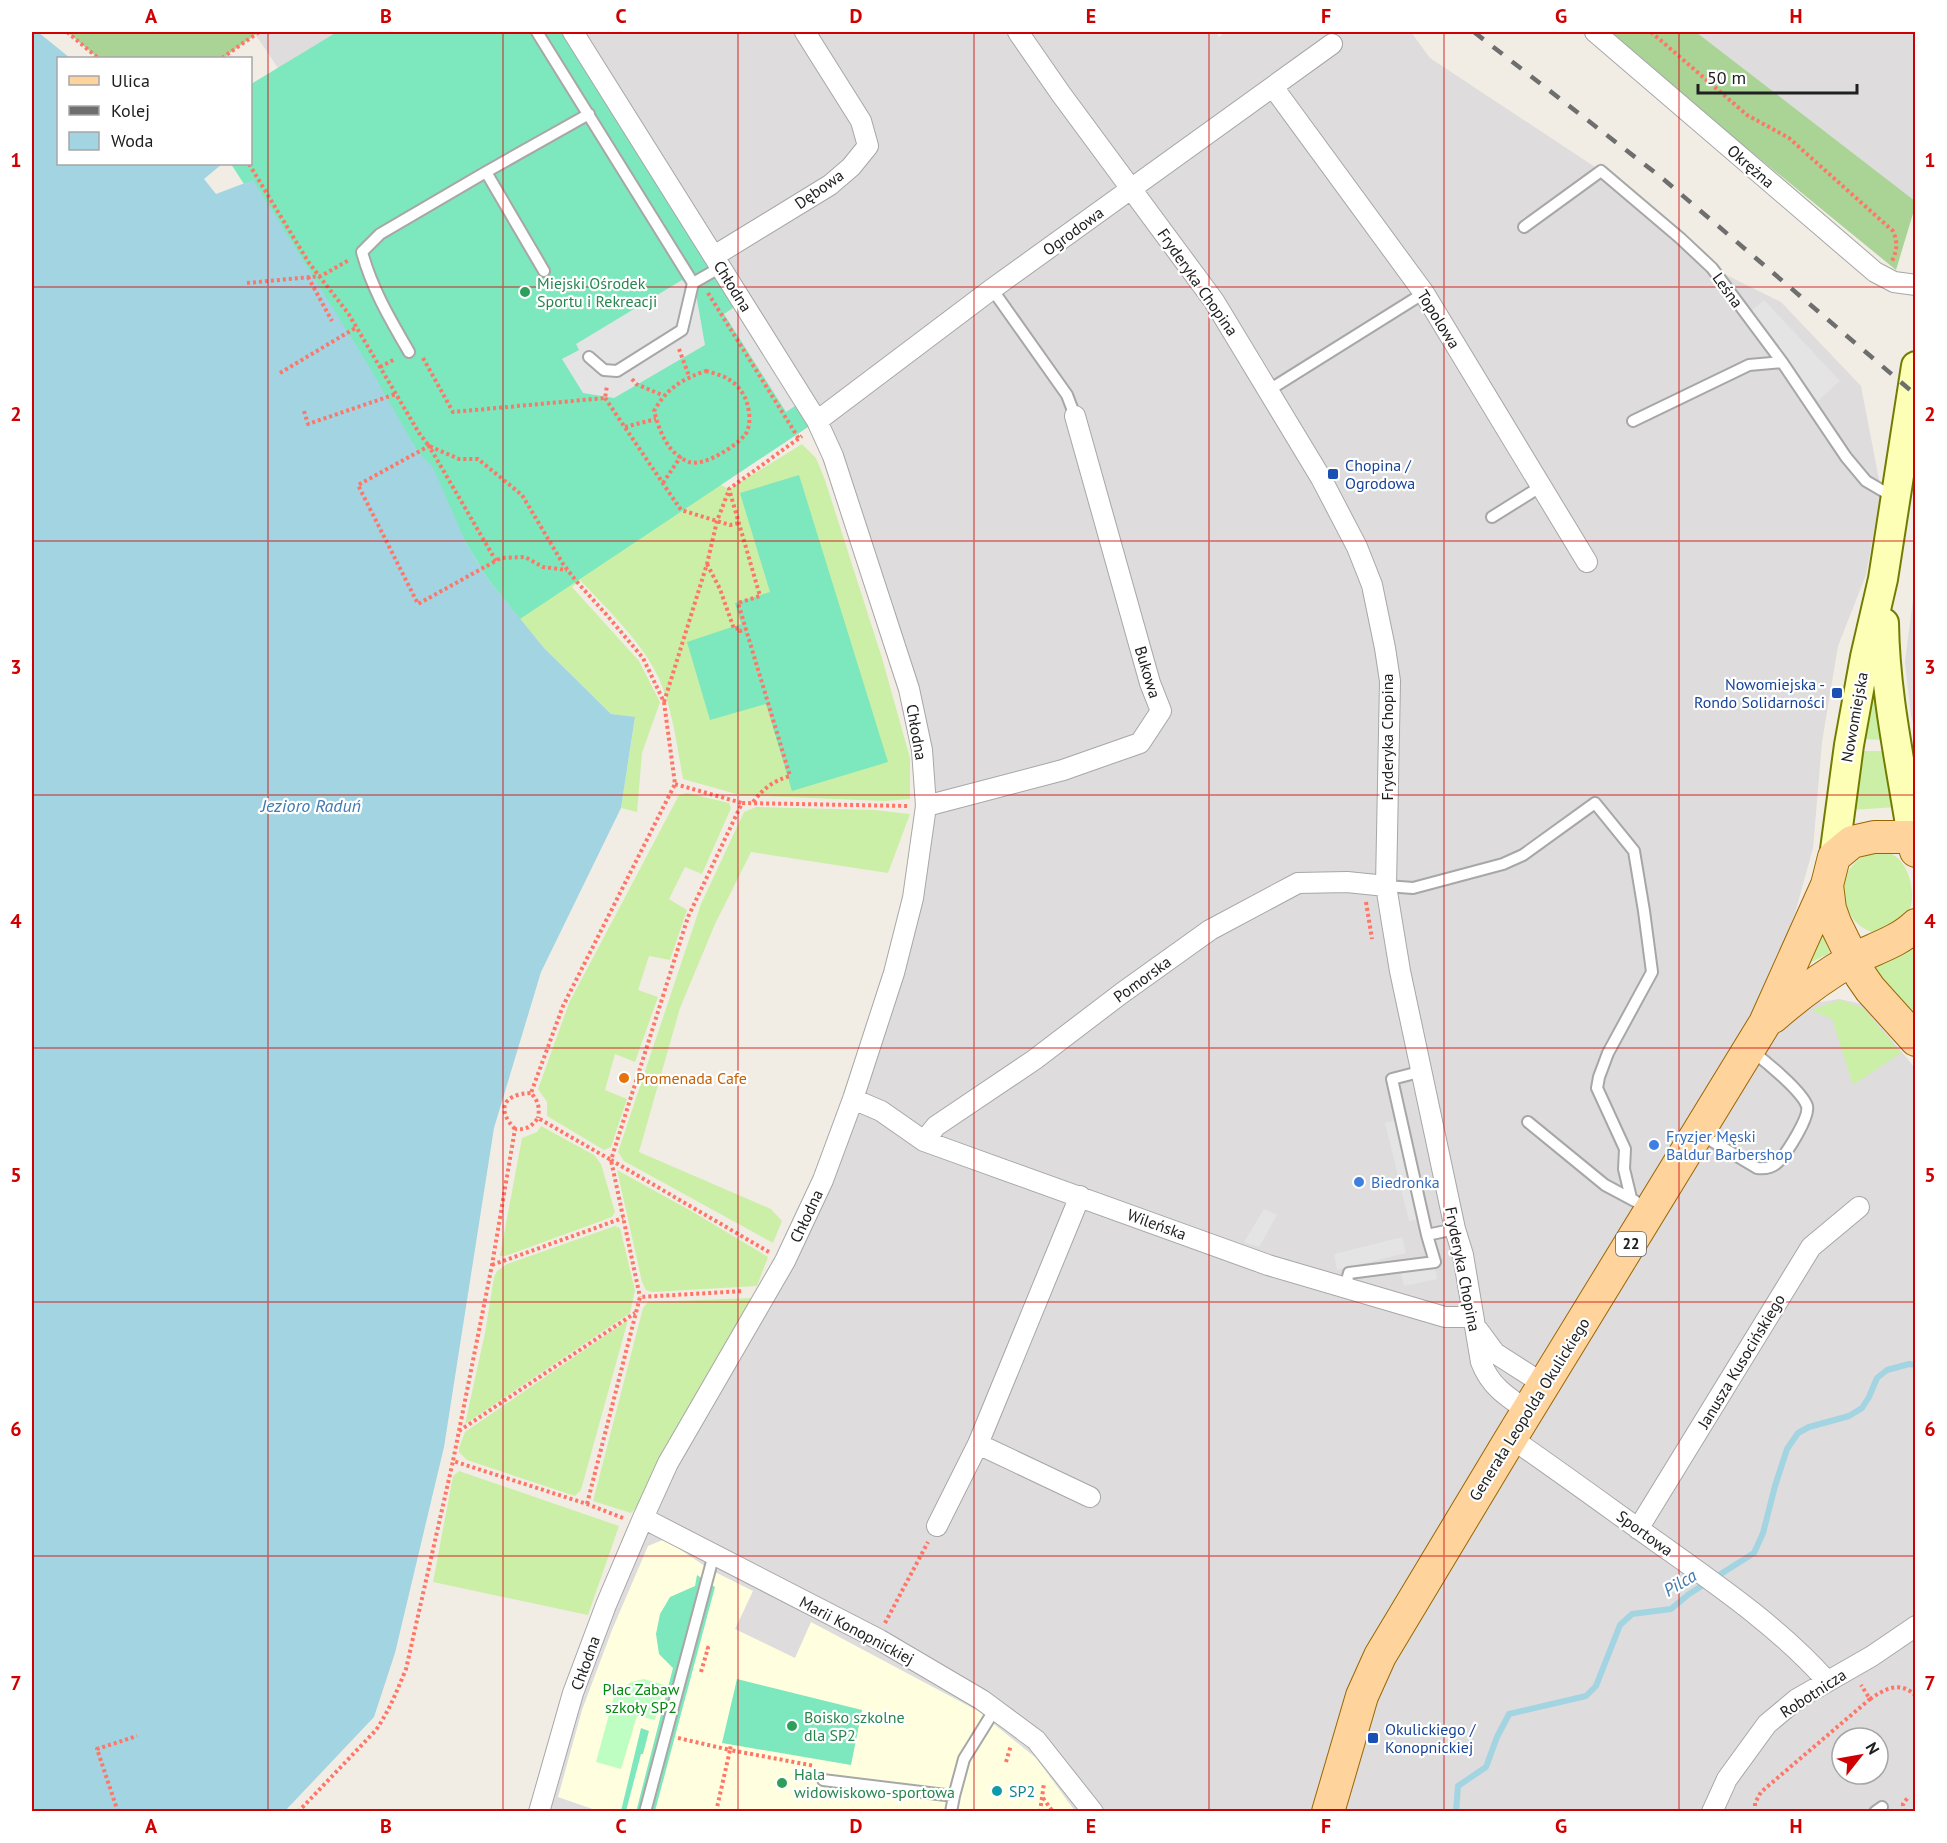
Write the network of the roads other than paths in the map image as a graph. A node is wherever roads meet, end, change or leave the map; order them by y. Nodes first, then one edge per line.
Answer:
1 (537, 32) edge
2 (573, 32) edge
3 (805, 32) edge
4 (1018, 32) edge
5 (1595, 32) edge
6 (1332, 44) dead end
7 (1273, 87) junction
8 (590, 114) junction
9 (486, 172) junction
10 (1131, 188) junction
11 (1524, 227) dead end
12 (718, 261) junction
13 (544, 271) dead end
14 (696, 281) junction
15 (1916, 285) edge
16 (992, 289) junction
17 (1424, 293) junction
18 (409, 352) road end
19 (589, 357) dead end
20 (1782, 362) junction
21 (1916, 366) edge
22 (1269, 390) junction
23 (1075, 416) joint
24 (817, 421) junction
25 (1633, 421) dead end
26 (1540, 488) junction
27 (1895, 498) junction
28 (1492, 517) dead end
29 (1587, 562) dead end
30 (1883, 579) junction
31 (920, 806) junction
32 (1914, 841) edge
33 (1831, 871) junction
34 (1386, 886) junction
35 (1916, 925) edge
36 (1853, 960) junction
37 (1757, 1036) junction
38 (1916, 1040) edge
39 (1423, 1071) junction
40 (853, 1098) junction
41 (1528, 1122) dead end
42 (1698, 1133) junction
43 (924, 1141) junction
44 (1080, 1196) junction
45 (1641, 1204) junction
46 (1859, 1207) dead end
47 (1455, 1229) junction
48 (1427, 1235) junction
49 (1345, 1287) junction
50 (1474, 1321) junction
51 (1545, 1385) junction
52 (1528, 1411) junction
53 (1511, 1438) junction
54 (978, 1444) junction
55 (1090, 1497) dead end
56 (638, 1519) junction
57 (937, 1526) road end
58 (1638, 1528) junction
59 (714, 1554) junction
60 (1916, 1626) edge
61 (1827, 1681) junction
62 (995, 1709) junction
63 (827, 1780) road end
64 (954, 1796) junction
65 (539, 1812) edge
66 (645, 1812) edge
67 (951, 1812) edge
68 (1093, 1812) edge
69 (1328, 1812) edge
70 (1712, 1812) edge

1 - 8 lane
2 - 12 street, Chłodna
3 - 12 street, Dębowa
4 - 10 street, Fryderyka Chopina
5 - 15 street, Okrężna
6 - 7 street, Ogrodowa
7 - 10 street, Ogrodowa
7 - 17 street, Topolowa
8 - 9 lane
8 - 14 lane
9 - 13 lane
9 - 18 lane
10 - 16 street, Ogrodowa
10 - 22 street, Fryderyka Chopina
11 - 20 lane, Leśna
12 - 14 lane
12 - 24 street, Chłodna
14 - 19 lane
16 - 23 lane
16 - 24 street, Ogrodowa
17 - 22 lane
17 - 26 street, Topolowa
20 - 25 lane
20 - 27 lane, Leśna
21 - 27 street, Nowomiejska
22 - 34 street, Fryderyka Chopina
23 - 31 street, Bukowa
24 - 31 street, Chłodna
26 - 28 lane
26 - 29 street, Topolowa
27 - 30 street, Nowomiejska
30 - 32 street, Nowomiejska
30 - 33 street, Nowomiejska
31 - 40 street, Chłodna
32 - 33 main road
33 - 36 main road
33 - 37 main road, Generała Leopolda Okulickiego / 22
34 - 39 street, Fryderyka Chopina
34 - 43 street, Pomorska
34 - 45 lane
35 - 36 main road, Generała Leopolda Okulickiego
36 - 37 main road, Generała Leopolda Okulickiego
36 - 38 main road
37 - 42 main road, Generała Leopolda Okulickiego / 22
37 - 42 lane
39 - 47 street, Fryderyka Chopina
39 - 48 lane
40 - 43 street, Wileńska
40 - 56 street, Chłodna
41 - 45 lane
42 - 45 main road, Generała Leopolda Okulickiego / 22
43 - 44 street, Wileńska
44 - 49 street, Wileńska
44 - 54 street
45 - 51 main road, Generała Leopolda Okulickiego / 22
46 - 58 street, Janusza Kusocińskiego
47 - 48 lane
47 - 50 street, Fryderyka Chopina
48 - 49 lane
49 - 50 street, Wileńska
50 - 51 street
50 - 52 street, Fryderyka Chopina
51 - 52 main road, Generała Leopolda Okulickiego / 22
52 - 53 main road, Generała Leopolda Okulickiego / 22
53 - 58 street, Sportowa
53 - 69 main road, Generała Leopolda Okulickiego / 22
54 - 55 street
54 - 57 street
56 - 59 street, Marii Konopnickiej
56 - 65 street, Chłodna
58 - 61 street, Sportowa
59 - 62 street, Marii Konopnickiej
59 - 66 lane
60 - 61 street, Robotnicza
61 - 70 street, Robotnicza
62 - 64 lane
62 - 68 street, Marii Konopnickiej
63 - 64 lane
64 - 67 lane

